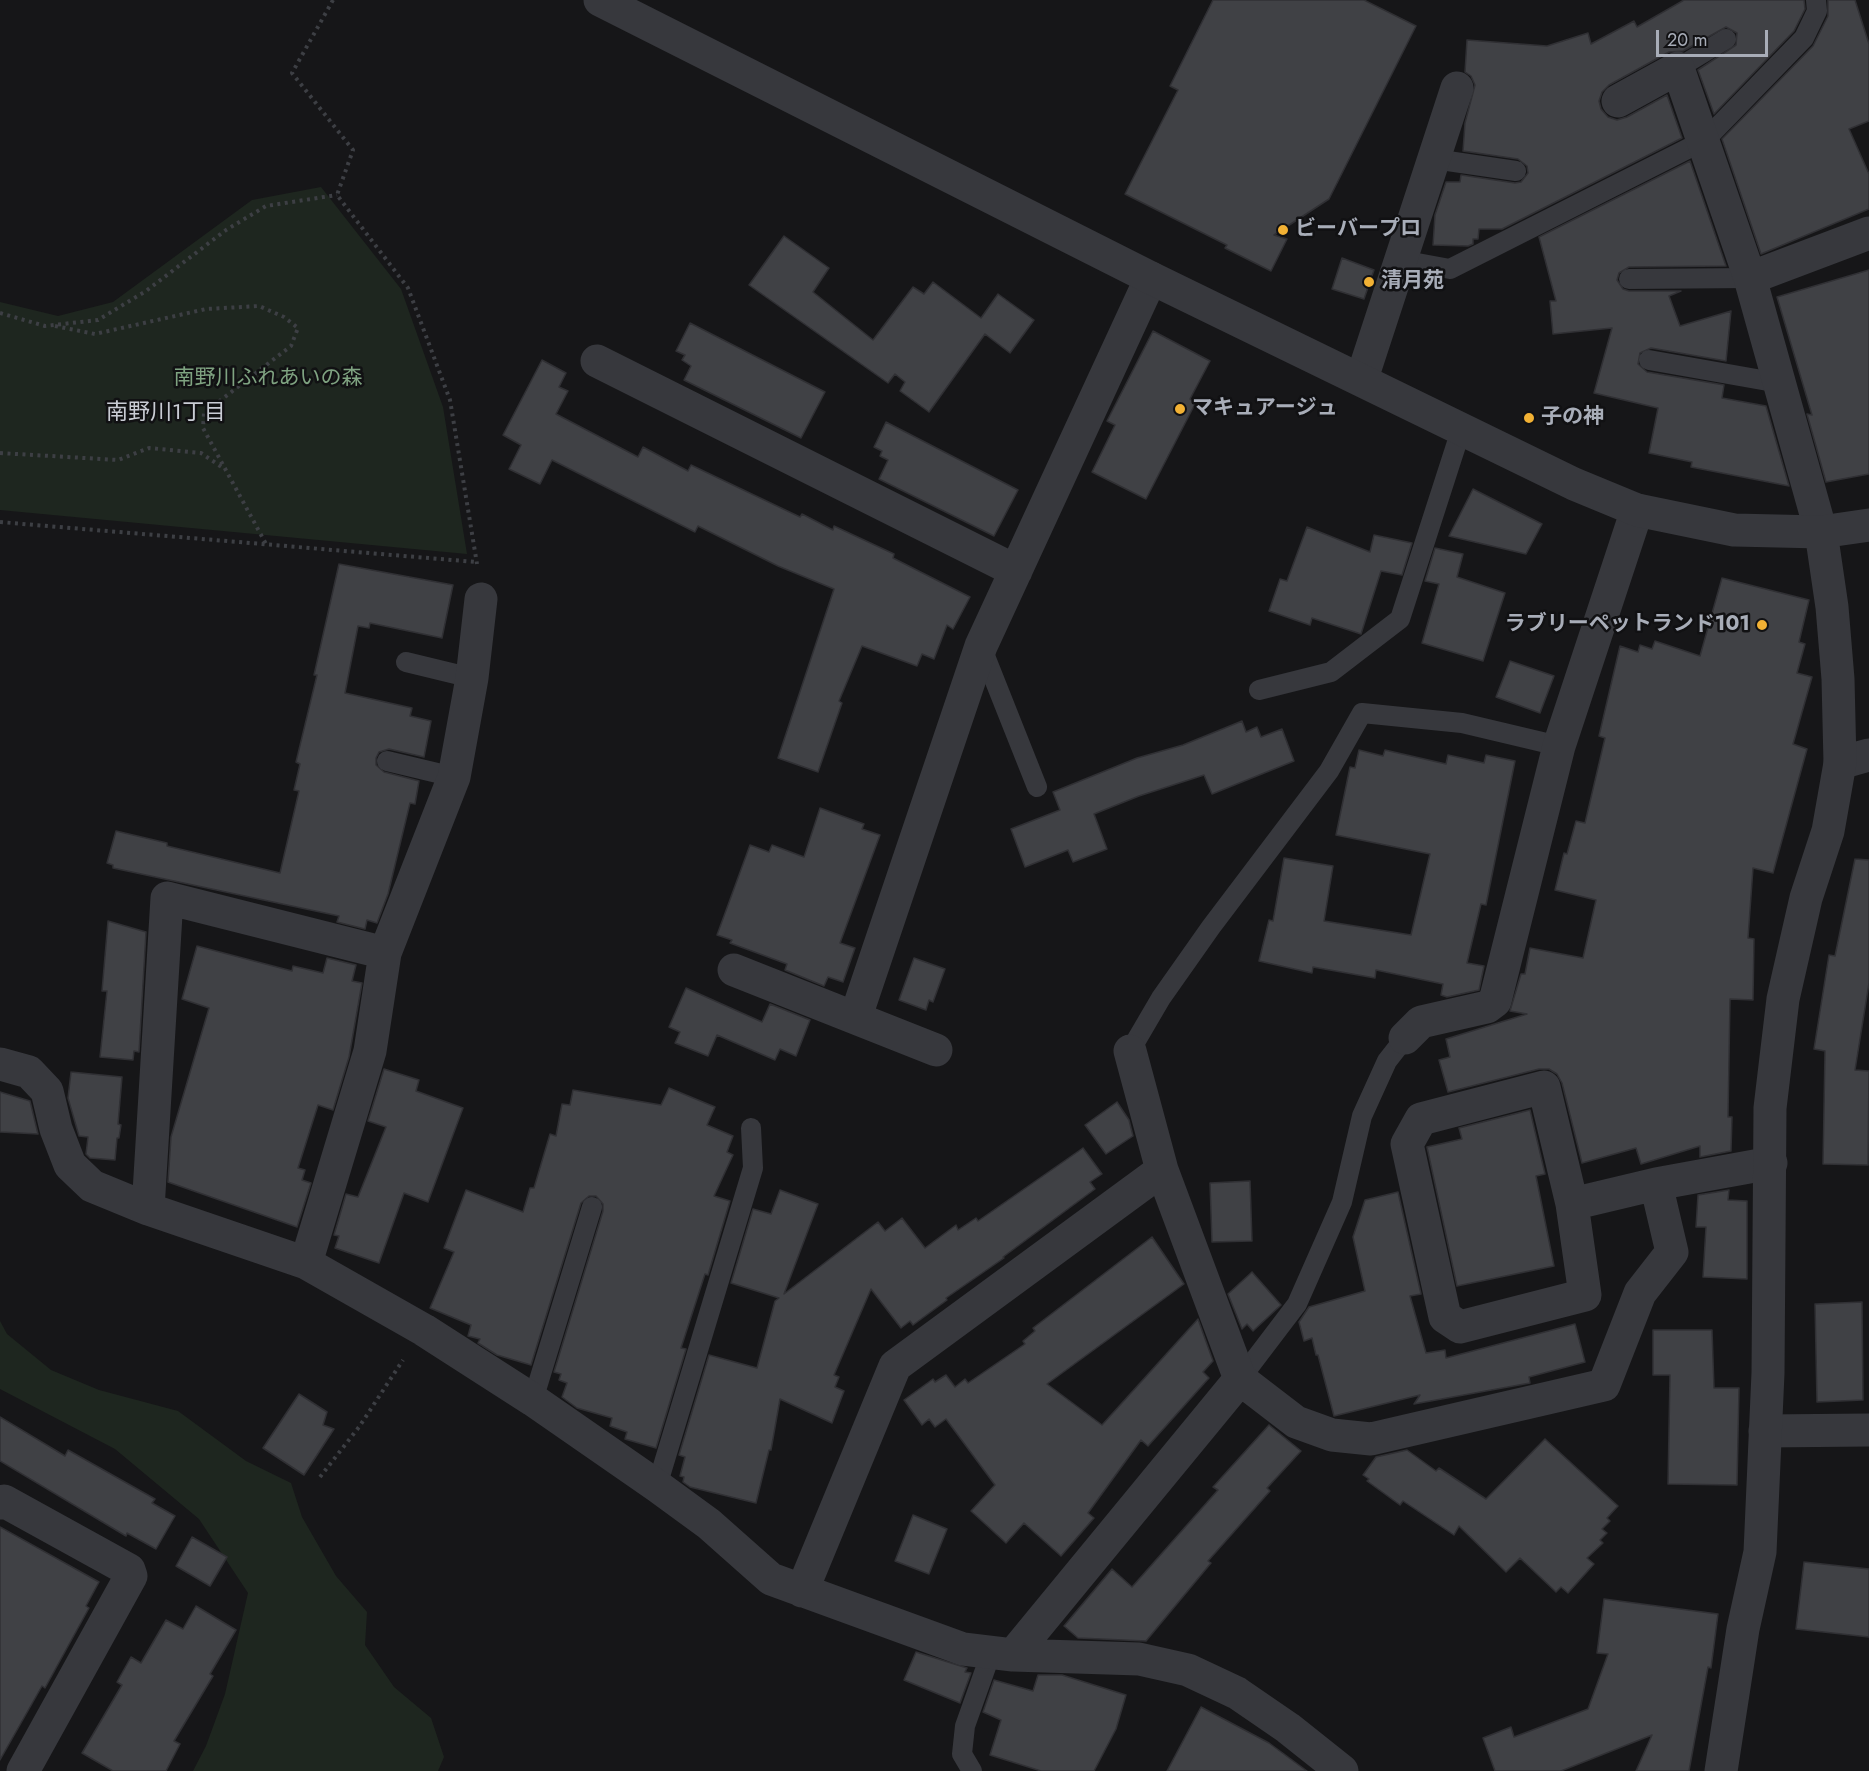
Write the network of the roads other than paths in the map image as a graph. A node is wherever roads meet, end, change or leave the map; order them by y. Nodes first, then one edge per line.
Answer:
1 (600, 0) edge
2 (1816, 0) edge
3 (1726, 39) dead end
4 (1678, 68) junction
5 (1457, 88) dead end
6 (1618, 101) dead end
7 (1705, 140) junction
8 (1434, 159) junction
9 (1516, 171) dead end
10 (1869, 233) edge
11 (1401, 260) junction
12 (1151, 278) junction
13 (1750, 278) junction
14 (1629, 279) dead end
15 (1648, 360) dead end
16 (597, 362) dead end
17 (1362, 378) junction
18 (1779, 383) junction
19 (1461, 430) junction
20 (1637, 510) junction
21 (1869, 525) edge
22 (1821, 532) junction
23 (1016, 571) junction
24 (481, 598) road end
25 (981, 646) junction
26 (406, 662) dead end
27 (472, 678) junction
28 (1259, 690) dead end
29 (1559, 746) junction
30 (1854, 759) edge
31 (387, 761) dead end
32 (454, 777) junction
33 (1037, 787) dead end
34 (385, 953) junction
35 (734, 970) dead end
36 (856, 1016) junction
37 (1405, 1038) joint
38 (936, 1050) dead end
39 (1130, 1051) joint
40 (0, 1064) edge
41 (751, 1128) dead end
42 (1771, 1163) junction
43 (1162, 1170) junction
44 (1656, 1184) junction
45 (1572, 1204) junction
46 (592, 1208) dead end
47 (148, 1209) junction
48 (306, 1263) junction
49 (1240, 1379) junction
50 (533, 1400) junction
51 (1869, 1430) edge
52 (1765, 1431) junction
53 (657, 1486) junction
54 (0, 1503) edge
55 (802, 1591) junction
56 (1002, 1654) junction
57 (24, 1771) edge
58 (972, 1771) edge
59 (1342, 1771) edge
60 (1721, 1771) edge

1 - 12 street
2 - 7 lane
3 - 4 lane
4 - 6 street
4 - 7 street
5 - 8 street
7 - 11 lane
7 - 13 street
8 - 9 lane
8 - 11 street
10 - 13 street
11 - 17 street
12 - 17 street
12 - 23 street
13 - 14 lane
13 - 18 street
15 - 18 lane
16 - 23 street
17 - 19 street
18 - 22 street
19 - 20 street
19 - 28 lane
20 - 22 street
20 - 29 street
21 - 22 street
22 - 30 street
23 - 25 street
24 - 27 street
25 - 33 lane
25 - 36 street
26 - 27 lane
27 - 32 street
29 - 37 street
29 - 39 lane
30 - 42 street
31 - 32 lane
32 - 34 street
34 - 47 street
34 - 48 street
35 - 36 street
36 - 38 street
37 - 49 lane
39 - 43 street
40 - 47 street
41 - 53 lane
42 - 44 street
42 - 52 street
43 - 49 street
43 - 55 street
44 - 45 street
44 - 49 street
45 - 45 street
46 - 50 lane
47 - 48 street
48 - 50 street
49 - 56 street
50 - 53 street
51 - 52 street
52 - 60 street
53 - 55 street
54 - 57 street
55 - 56 street
56 - 58 lane
56 - 59 street

